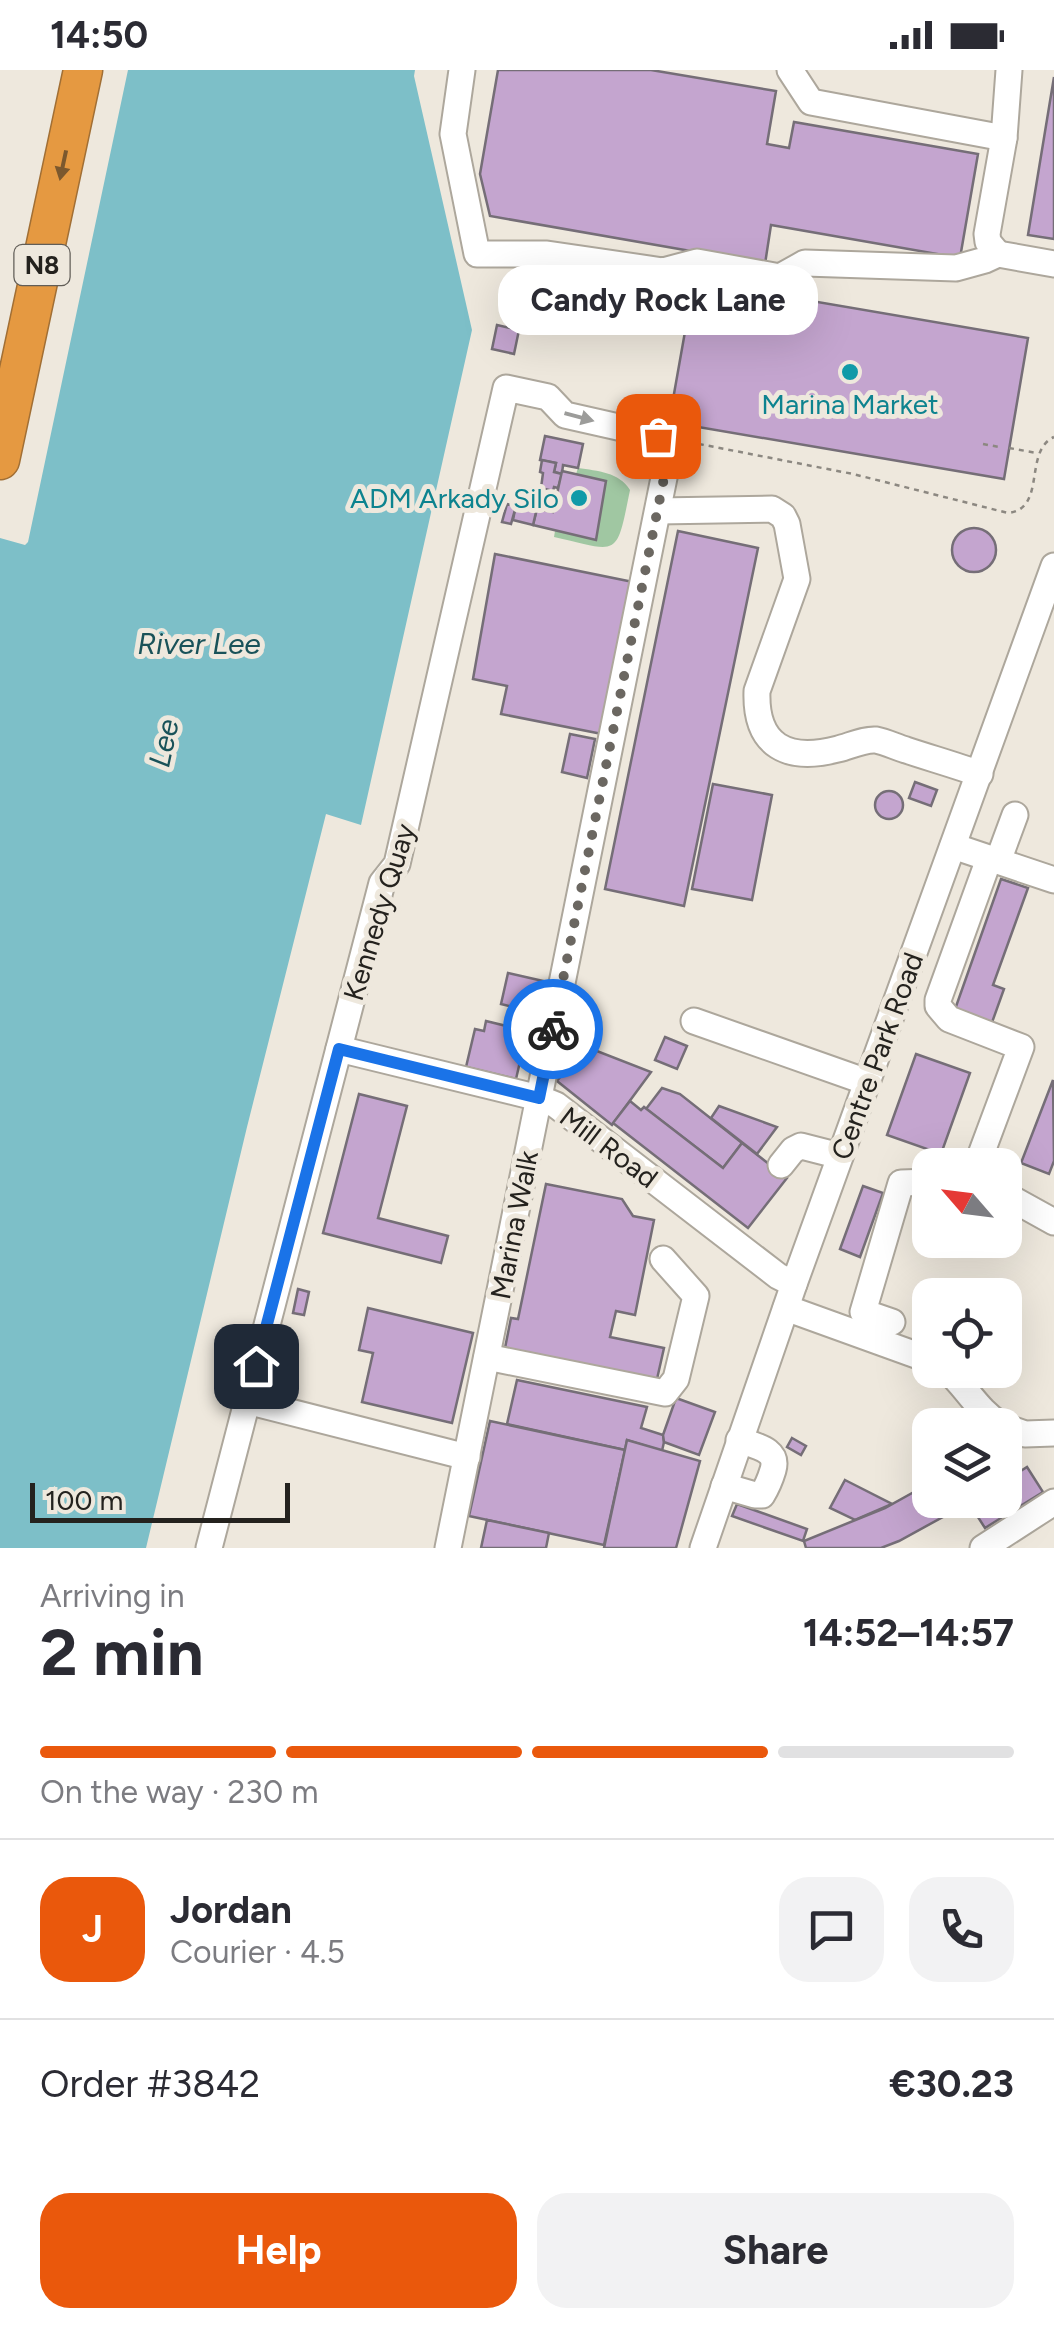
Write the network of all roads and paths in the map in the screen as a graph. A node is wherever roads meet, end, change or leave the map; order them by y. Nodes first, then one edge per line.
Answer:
1 (83, 70) edge
2 (462, 70) edge
3 (790, 70) edge
4 (1009, 70) edge
5 (1004, 138) junction
6 (998, 254) junction
7 (1054, 264) edge
8 (648, 402) dead end
9 (671, 406) dead end
10 (658, 436) junction
11 (1054, 437) edge
12 (983, 444) dead end
13 (999, 447) dead end
14 (1009, 448) dead end
15 (1039, 453) junction
16 (0, 460) edge
17 (658, 511) junction
18 (1054, 566) edge
19 (980, 774) junction
20 (1015, 815) dead end
21 (953, 846) junction
22 (994, 860) junction
23 (1054, 880) edge
24 (898, 1000) junction
25 (949, 1019) junction
26 (694, 1021) dead end
27 (339, 1049) junction
28 (868, 1082) junction
29 (539, 1098) junction
30 (983, 1148) edge
31 (840, 1156) junction
32 (781, 1165) dead end
33 (912, 1183) edge
34 (1022, 1204) edge
35 (1054, 1222) edge
36 (663, 1259) dead end
37 (790, 1296) junction
38 (892, 1322) dead end
39 (912, 1352) edge
40 (487, 1358) junction
41 (962, 1388) edge
42 (247, 1401) junction
43 (979, 1408) edge
44 (1022, 1433) edge
45 (1054, 1433) edge
46 (739, 1440) junction
47 (467, 1458) junction
48 (724, 1486) junction
49 (1054, 1502) edge
50 (209, 1548) edge
51 (448, 1548) edge
52 (702, 1548) edge
53 (983, 1548) edge

1 -> 16 highway, N8
2 - 6 street
3 - 5 street
4 - 5 street
5 - 6 street
6 - 7 street
8 - 9 path
10 - 15 path
10 - 17 street, Marina Walk
27 -> 10 street, Kennedy Quay
11 - 15 path
12 - 13 path
14 - 15 path
17 - 19 street
17 - 29 street, Marina Walk
18 - 19 street, Centre Park Road
19 - 21 street, Centre Park Road
20 - 22 street
21 - 22 street
21 - 24 street, Centre Park Road
22 - 23 street
22 - 25 street
24 - 25 street
24 - 28 street, Centre Park Road
25 - 30 street
26 - 28 street
27 - 29 street, Mill Road
27 - 42 street, Kennedy Quay
28 - 31 street, Centre Park Road
29 - 37 street, Mill Road
29 - 40 street, Marina Walk
31 - 32 street
31 - 37 street, Centre Park Road
33 - 38 street
34 - 35 street
36 - 40 street
37 - 39 street, Mill Road
37 - 46 street, Centre Park Road
40 - 47 street, Marina Walk
41 - 43 street
42 - 47 street
42 - 50 street, Kennedy Quay
44 - 45 street
46 - 48 street, Centre Park Road
46 - 48 street
47 - 51 street, Marina Walk
48 - 52 street, Centre Park Road
49 - 53 street

